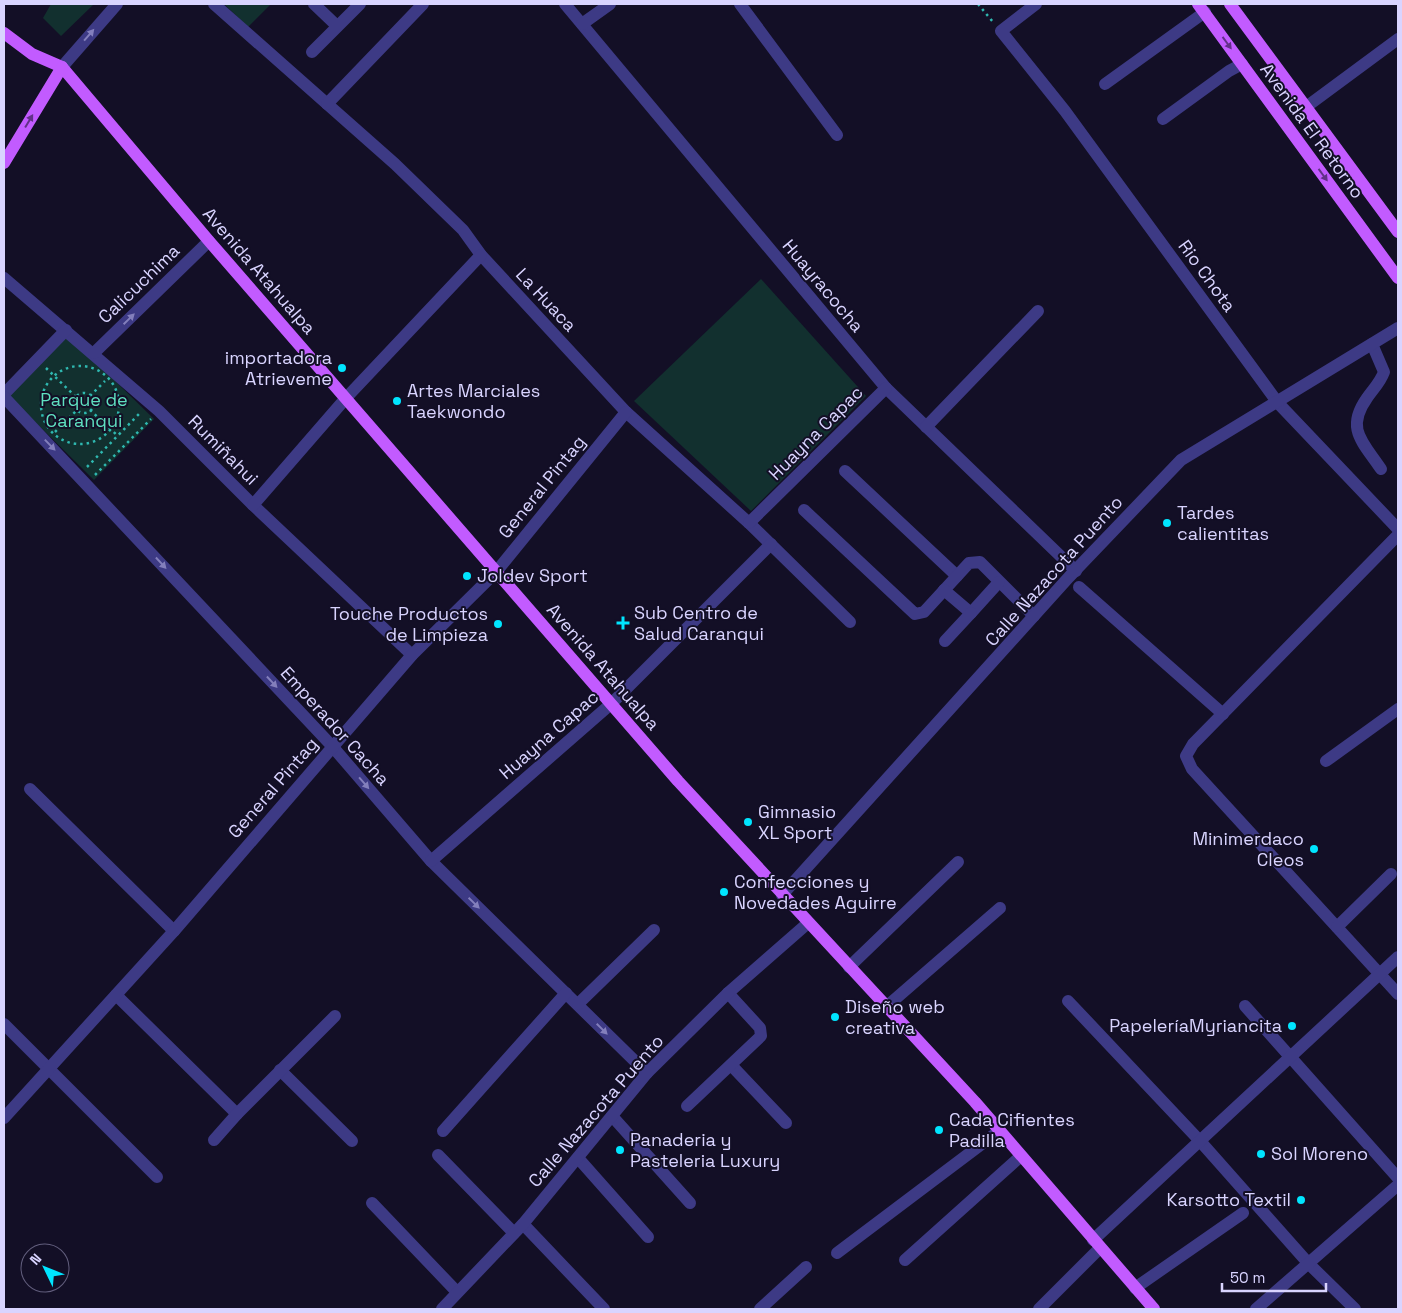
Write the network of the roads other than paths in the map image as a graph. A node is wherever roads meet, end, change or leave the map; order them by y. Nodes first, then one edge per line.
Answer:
1 (117, 4) edge
2 (214, 4) edge
3 (314, 4) edge
4 (360, 4) edge
5 (423, 4) edge
6 (564, 4) edge
7 (610, 4) edge
8 (740, 4) edge
9 (1036, 4) edge
10 (1230, 4) edge
11 (1202, 8) edge
12 (582, 24) junction
13 (337, 26) junction
14 (4, 33) edge
15 (1398, 39) edge
16 (312, 52) dead end
17 (1242, 64) junction
18 (62, 67) junction
19 (1106, 84) dead end
20 (327, 104) junction
21 (1306, 106) junction
22 (1163, 119) dead end
23 (837, 135) dead end
24 (4, 163) edge
25 (1398, 232) edge
26 (209, 241) junction
27 (481, 255) junction
28 (4, 278) edge
29 (1398, 278) edge
30 (1038, 311) dead end
31 (1398, 328) edge
32 (66, 330) junction
33 (1372, 344) junction
34 (92, 357) junction
35 (886, 388) junction
36 (4, 396) edge
37 (346, 398) junction
38 (1278, 402) junction
39 (626, 412) junction
40 (926, 427) junction
41 (1381, 469) dead end
42 (845, 471) dead end
43 (254, 505) junction
44 (804, 510) dead end
45 (749, 523) junction
46 (1398, 529) edge
47 (1398, 535) edge
48 (771, 544) junction
49 (1076, 570) junction
50 (496, 572) junction
51 (956, 576) junction
52 (999, 582) junction
53 (1080, 587) dead end
54 (944, 590) junction
55 (971, 614) junction
56 (1034, 616) junction
57 (850, 622) dead end
58 (945, 641) dead end
59 (412, 655) junction
60 (612, 703) junction
61 (1398, 710) edge
62 (1223, 714) junction
63 (332, 746) junction
64 (1326, 761) dead end
65 (30, 789) dead end
66 (431, 861) junction
67 (958, 862) dead end
68 (1391, 874) dead end
69 (782, 895) junction
70 (1000, 908) dead end
71 (808, 923) junction
72 (1337, 927) junction
73 (654, 930) dead end
74 (174, 931) junction
75 (1398, 957) edge
76 (849, 967) junction
77 (1380, 973) junction
78 (566, 993) junction
79 (728, 993) junction
80 (1398, 994) edge
81 (116, 995) junction
82 (1068, 1001) dead end
83 (578, 1004) junction
84 (886, 1006) junction
85 (1245, 1006) dead end
86 (335, 1016) dead end
87 (4, 1024) edge
88 (1291, 1056) junction
89 (731, 1065) junction
90 (48, 1070) junction
91 (280, 1070) junction
92 (647, 1073) junction
93 (687, 1106) dead end
94 (237, 1114) junction
95 (612, 1116) junction
96 (4, 1118) edge
97 (786, 1123) dead end
98 (443, 1131) dead end
99 (999, 1131) junction
100 (214, 1140) dead end
101 (352, 1141) dead end
102 (1200, 1141) junction
103 (438, 1155) dead end
104 (1022, 1156) junction
105 (578, 1158) junction
106 (157, 1177) dead end
107 (1398, 1178) edge
108 (1398, 1185) edge
109 (372, 1203) dead end
110 (690, 1203) dead end
111 (1243, 1214) dead end
112 (523, 1224) junction
113 (514, 1233) junction
114 (648, 1236) dead end
115 (1096, 1244) junction
116 (837, 1253) dead end
117 (905, 1260) dead end
118 (1309, 1264) junction
119 (806, 1267) dead end
120 (1135, 1288) junction
121 (457, 1292) junction
122 (442, 1309) edge
123 (604, 1309) edge
124 (760, 1309) edge
125 (1039, 1309) edge
126 (1154, 1309) edge
127 (1256, 1309) edge
128 (1355, 1309) edge

18 -> 1 street
2 - 20 street, La Huaca
3 - 13 street
4 - 13 street
5 - 20 street
6 - 12 street, Huayracocha
7 - 12 street
8 - 23 street
9 - 38 street, Rio Chota
10 - 21 main road, Avenida El Retorno
11 -> 17 main road, Avenida El Retorno
11 - 19 street
12 - 35 street, Huayracocha
13 - 16 street
14 - 18 main road, Avenida Atahualpa
15 - 21 street
17 - 22 street
17 -> 29 main road, Avenida El Retorno
24 -> 18 main road
18 - 26 main road, Avenida Atahualpa
20 - 27 street, La Huaca
21 - 25 main road, Avenida El Retorno
34 -> 26 street, Calicuchima
26 - 37 main road, Avenida Atahualpa
27 - 37 street
27 - 39 street, La Huaca
28 - 32 street, Rumiñahui
30 - 40 street
31 - 33 street, Calle Nazacota Puento
32 - 34 street, Rumiñahui
32 - 36 street
33 - 38 street, Calle Nazacota Puento
33 - 41 street
34 - 43 street, Rumiñahui
35 - 40 street, Huayracocha
35 - 45 street, Huayna Capac
36 -> 63 street, Emperador Cacha
37 - 43 street
37 - 50 main road, Avenida Atahualpa
38 - 46 street, Rio Chota
38 - 49 street, Calle Nazacota Puento
39 - 45 street, La Huaca
39 - 50 street, General Pintag
40 - 49 street, Huayracocha
42 - 51 street
43 - 59 street, Rumiñahui
44 - 54 street
45 - 48 street, La Huaca
47 - 62 street
48 - 57 street, La Huaca
48 - 60 street, Huayna Capac
49 - 56 street, Calle Nazacota Puento
50 - 59 street, General Pintag
50 - 60 main road, Avenida Atahualpa
51 - 52 street
51 - 54 street
52 - 55 street
52 - 56 street
53 - 62 street
54 - 55 street
55 - 58 street
56 - 69 street, Calle Nazacota Puento
59 - 63 street, General Pintag
60 - 66 street, Huayna Capac
60 - 69 main road, Avenida Atahualpa
61 - 64 street
62 - 72 street
63 -> 66 street, Emperador Cacha
63 - 74 street, General Pintag
65 - 74 street
66 -> 78 street, Emperador Cacha
67 - 76 street
68 - 72 street
69 - 71 main road, Avenida Atahualpa
70 - 84 street
71 - 76 main road, Avenida Atahualpa
71 - 79 street, Calle Nazacota Puento
72 - 77 street
73 - 83 street
74 - 81 street, General Pintag
75 - 77 street
76 - 84 main road, Avenida Atahualpa
77 - 80 street
77 - 88 street
78 - 83 street, Emperador Cacha
78 - 98 street
79 - 89 street
79 - 92 street, Calle Nazacota Puento
81 - 90 street, General Pintag
81 - 94 street
82 - 102 street
83 -> 92 street, Emperador Cacha
84 - 99 main road, Avenida Atahualpa
85 - 88 street
86 - 91 street
87 - 90 street
88 - 102 street
88 - 107 street
89 - 93 street
89 - 97 street
90 - 96 street, General Pintag
90 - 106 street
91 - 94 street
91 - 101 street
92 - 95 street, Calle Nazacota Puento
94 - 100 street
95 - 105 street, Calle Nazacota Puento
95 - 110 street
99 - 104 main road, Avenida Atahualpa
99 - 116 street
102 - 115 street
102 - 118 street
103 - 113 street
104 - 115 main road, Avenida Atahualpa
104 - 117 street
105 - 112 street, Calle Nazacota Puento
105 - 114 street
108 - 118 street
109 - 121 street
111 - 120 street
112 - 113 street, Calle Nazacota Puento
112 - 123 street
113 - 121 street, Calle Nazacota Puento
115 - 120 main road, Avenida Atahualpa
115 - 125 street
118 - 127 street
118 - 128 street
119 - 124 street
120 - 126 main road, Avenida Atahualpa
121 - 122 street, Calle Nazacota Puento

